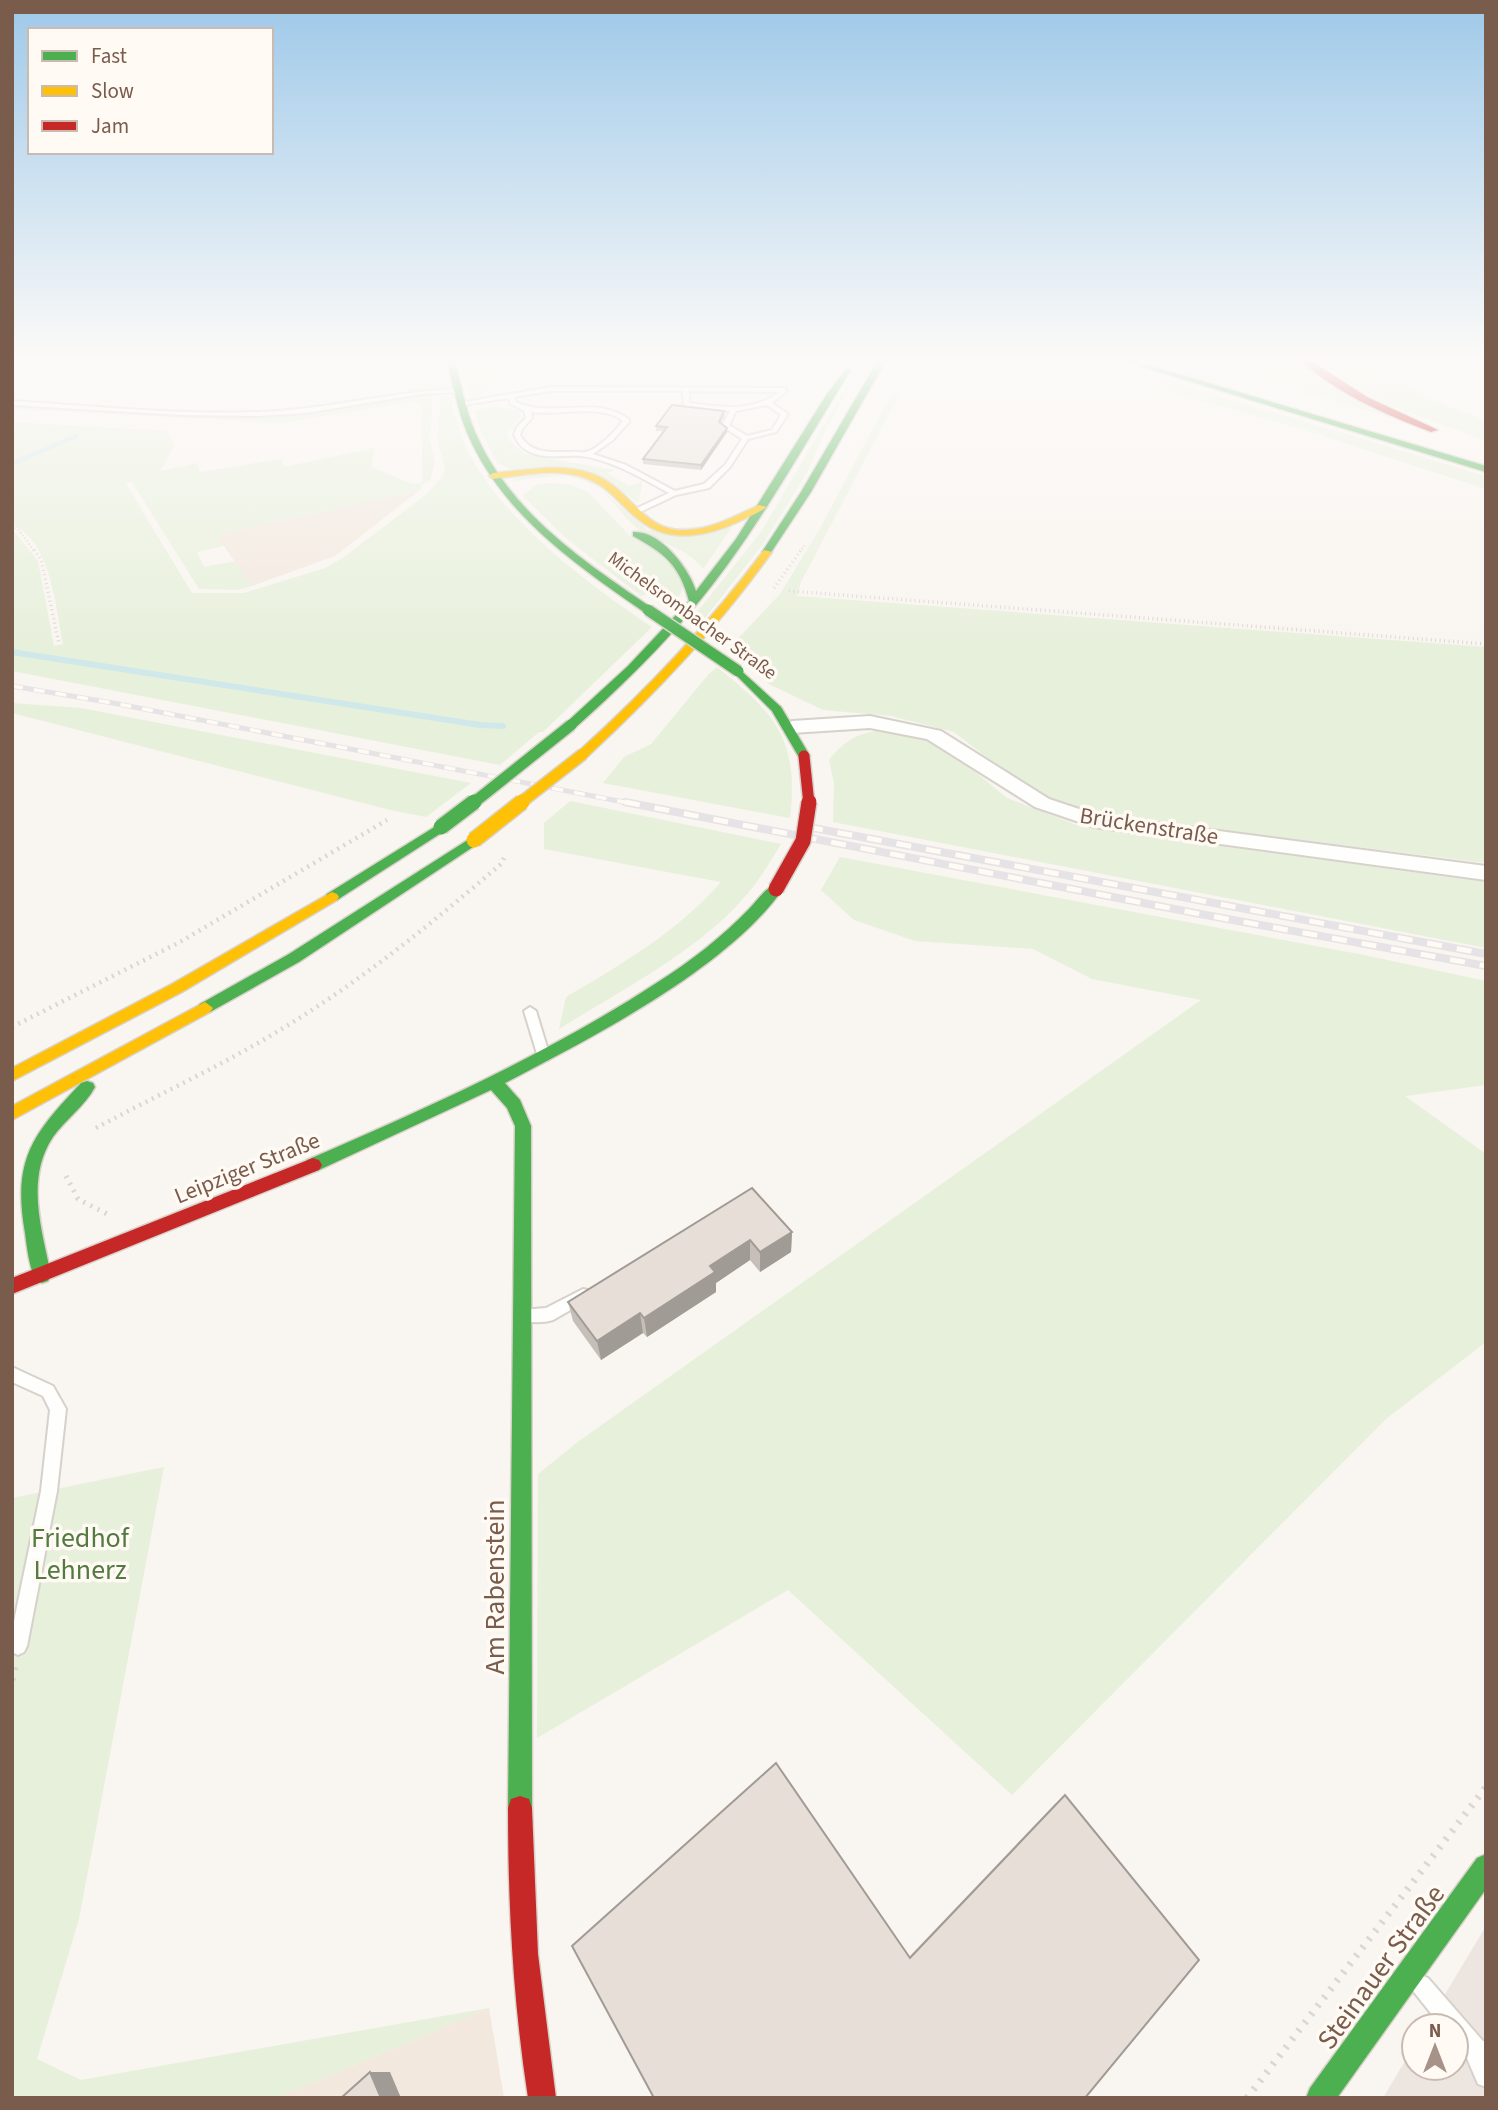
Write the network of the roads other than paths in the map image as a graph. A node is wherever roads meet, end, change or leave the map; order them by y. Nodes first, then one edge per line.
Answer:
1 (482, 455) edge
2 (592, 455) edge
3 (734, 455) edge
4 (794, 455) edge
5 (827, 455) edge
6 (1441, 455) edge
7 (1486, 469) edge
8 (497, 483) junction
9 (674, 493) junction
10 (762, 507) junction
11 (636, 512) junction
12 (694, 601) junction
13 (792, 727) junction
14 (1486, 873) edge
15 (530, 1011) dead end
16 (544, 1057) junction
17 (118, 1058) junction
18 (12, 1075) edge
19 (495, 1083) junction
20 (12, 1114) edge
21 (42, 1275) junction
22 (12, 1286) edge
23 (596, 1287) edge
24 (526, 1315) junction
25 (12, 1374) edge
26 (18, 1646) dead end
27 (1486, 1867) edge
28 (1409, 1971) junction
29 (1444, 2012) edge
30 (1480, 2051) edge
31 (1486, 2076) edge
32 (542, 2098) edge
33 (1320, 2098) edge

1 - 8 main road, Michelsrombacher Straße
2 - 9 lane
3 - 9 lane
4 - 10 main road
5 - 17 main road, bridge
6 - 7 main road
8 - 11 main road
8 - 12 main road
8 - 13 main road, Michelsrombacher Straße, bridge
9 - 11 lane
10 - 11 main road
10 - 12 main road
12 - 18 main road, bridge
13 - 14 street, Brückenstraße
13 - 16 main road, Michelsrombacher Straße, bridge
15 - 16 lane
16 - 19 main road, Michelsrombacher Straße
17 - 20 main road
17 - 21 main road
19 - 21 main road, Leipziger Straße
19 - 24 main road, Am Rabenstein
21 - 22 main road, Leipziger Straße
23 - 24 lane
24 - 32 main road, Am Rabenstein
25 - 26 lane
27 - 28 main road, Steinauer Straße
28 - 29 lane
28 - 33 main road, Steinauer Straße
30 - 31 lane

